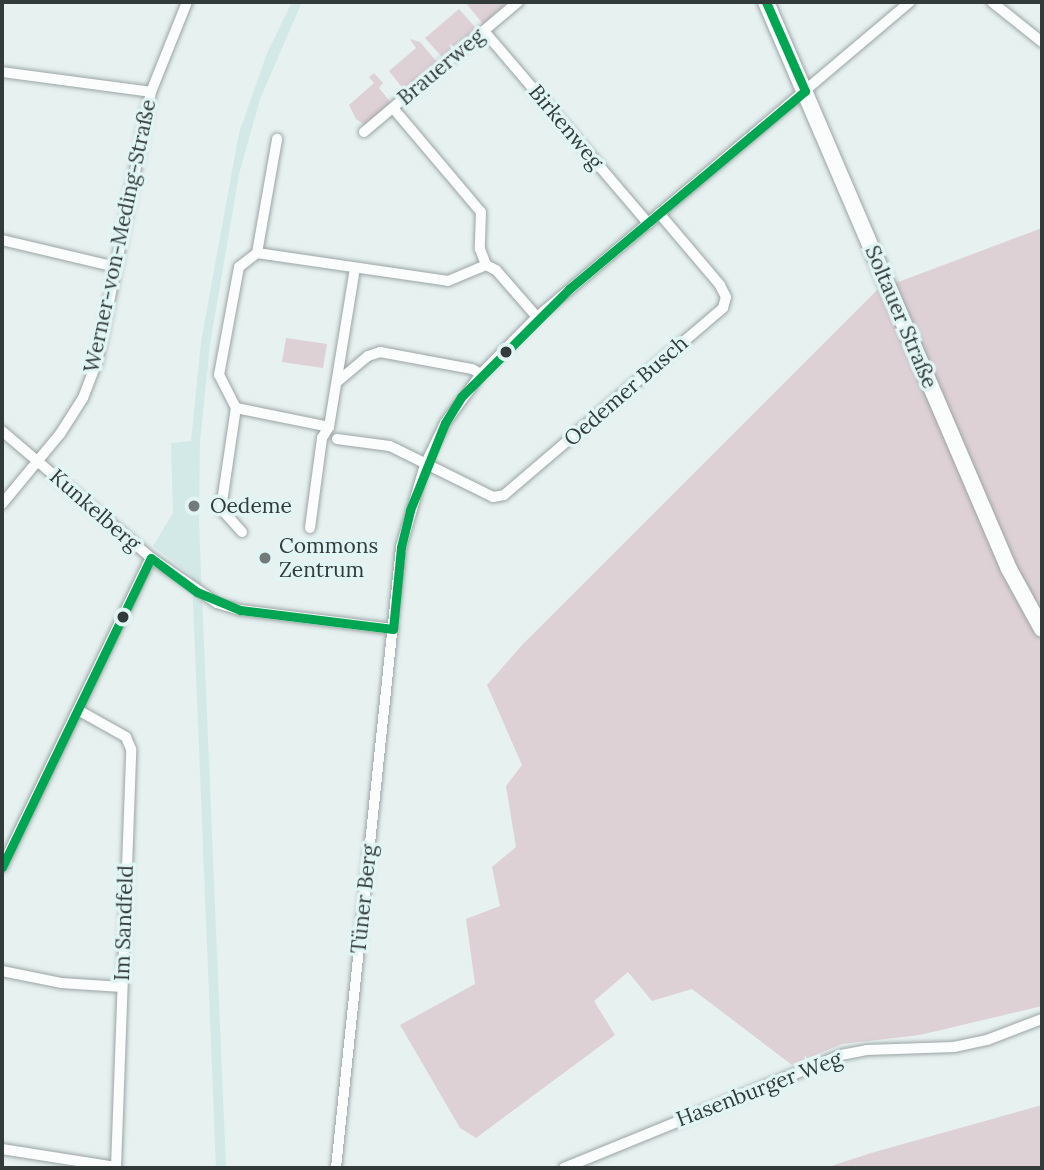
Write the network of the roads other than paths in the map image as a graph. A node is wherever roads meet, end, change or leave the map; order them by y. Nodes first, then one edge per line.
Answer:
1 (187, 2) edge
2 (518, 2) edge
3 (766, 2) edge
4 (992, 2) edge
5 (905, 4) edge
6 (484, 31) junction
7 (1042, 42) edge
8 (2, 72) edge
9 (805, 91) junction
10 (150, 92) junction
11 (393, 108) junction
12 (364, 132) dead end
13 (277, 139) dead end
14 (659, 213) junction
15 (648, 223) junction
16 (2, 240) edge
17 (257, 253) junction
18 (486, 265) junction
19 (116, 267) junction
20 (355, 268) junction
21 (537, 317) junction
22 (481, 374) junction
23 (337, 382) junction
24 (236, 408) junction
25 (329, 427) junction
26 (2, 431) edge
27 (337, 439) dead end
28 (39, 461) junction
29 (425, 465) junction
30 (2, 504) edge
31 (310, 528) dead end
32 (242, 532) dead end
33 (151, 558) junction
34 (393, 629) junction
35 (1042, 629) edge
36 (78, 710) junction
37 (2, 867) edge
38 (2, 971) edge
39 (122, 987) junction
40 (1042, 1019) edge
41 (2, 1149) edge
42 (116, 1167) edge
43 (336, 1168) edge
44 (564, 1168) edge

1 - 10 street, Werner-von-Meding-Straße
2 - 6 street, Brauerweg
3 - 9 street, Soltauer Straße
4 - 7 street
5 - 9 street, Tüner Berg
6 - 11 street, Brauerweg
6 - 15 street, Birkenweg
8 - 10 street
9 - 14 street, Tüner Berg
9 - 35 street, Soltauer Straße
10 - 19 street, Werner-von-Meding-Straße
11 - 12 street, Brauerweg
11 - 18 street
13 - 17 street
14 - 15 street, Tüner Berg
14 - 29 street, Oedemer Busch
15 - 21 street, Tüner Berg
16 - 19 street
17 - 20 street
17 - 24 street
18 - 20 street
18 - 21 street
19 - 28 street, Werner-von-Meding-Straße
20 - 23 street
21 - 22 street, Tüner Berg
22 - 23 street
22 - 29 street, Tüner Berg
23 - 25 street
24 - 25 street
24 - 32 street
25 - 31 street
26 - 28 street, Kunkelberg
27 - 29 street
28 - 30 street, Werner-von-Meding-Straße
28 - 33 street, Kunkelberg
29 - 34 street, Tüner Berg
33 - 34 street, Kunkelberg
33 - 36 street
34 - 43 street, Tüner Berg
36 - 37 street
36 - 39 street, Im Sandfeld
38 - 39 street
39 - 42 street, Im Sandfeld
40 - 44 street, Hasenburger Weg
41 - 42 street, Im Sandfeld

